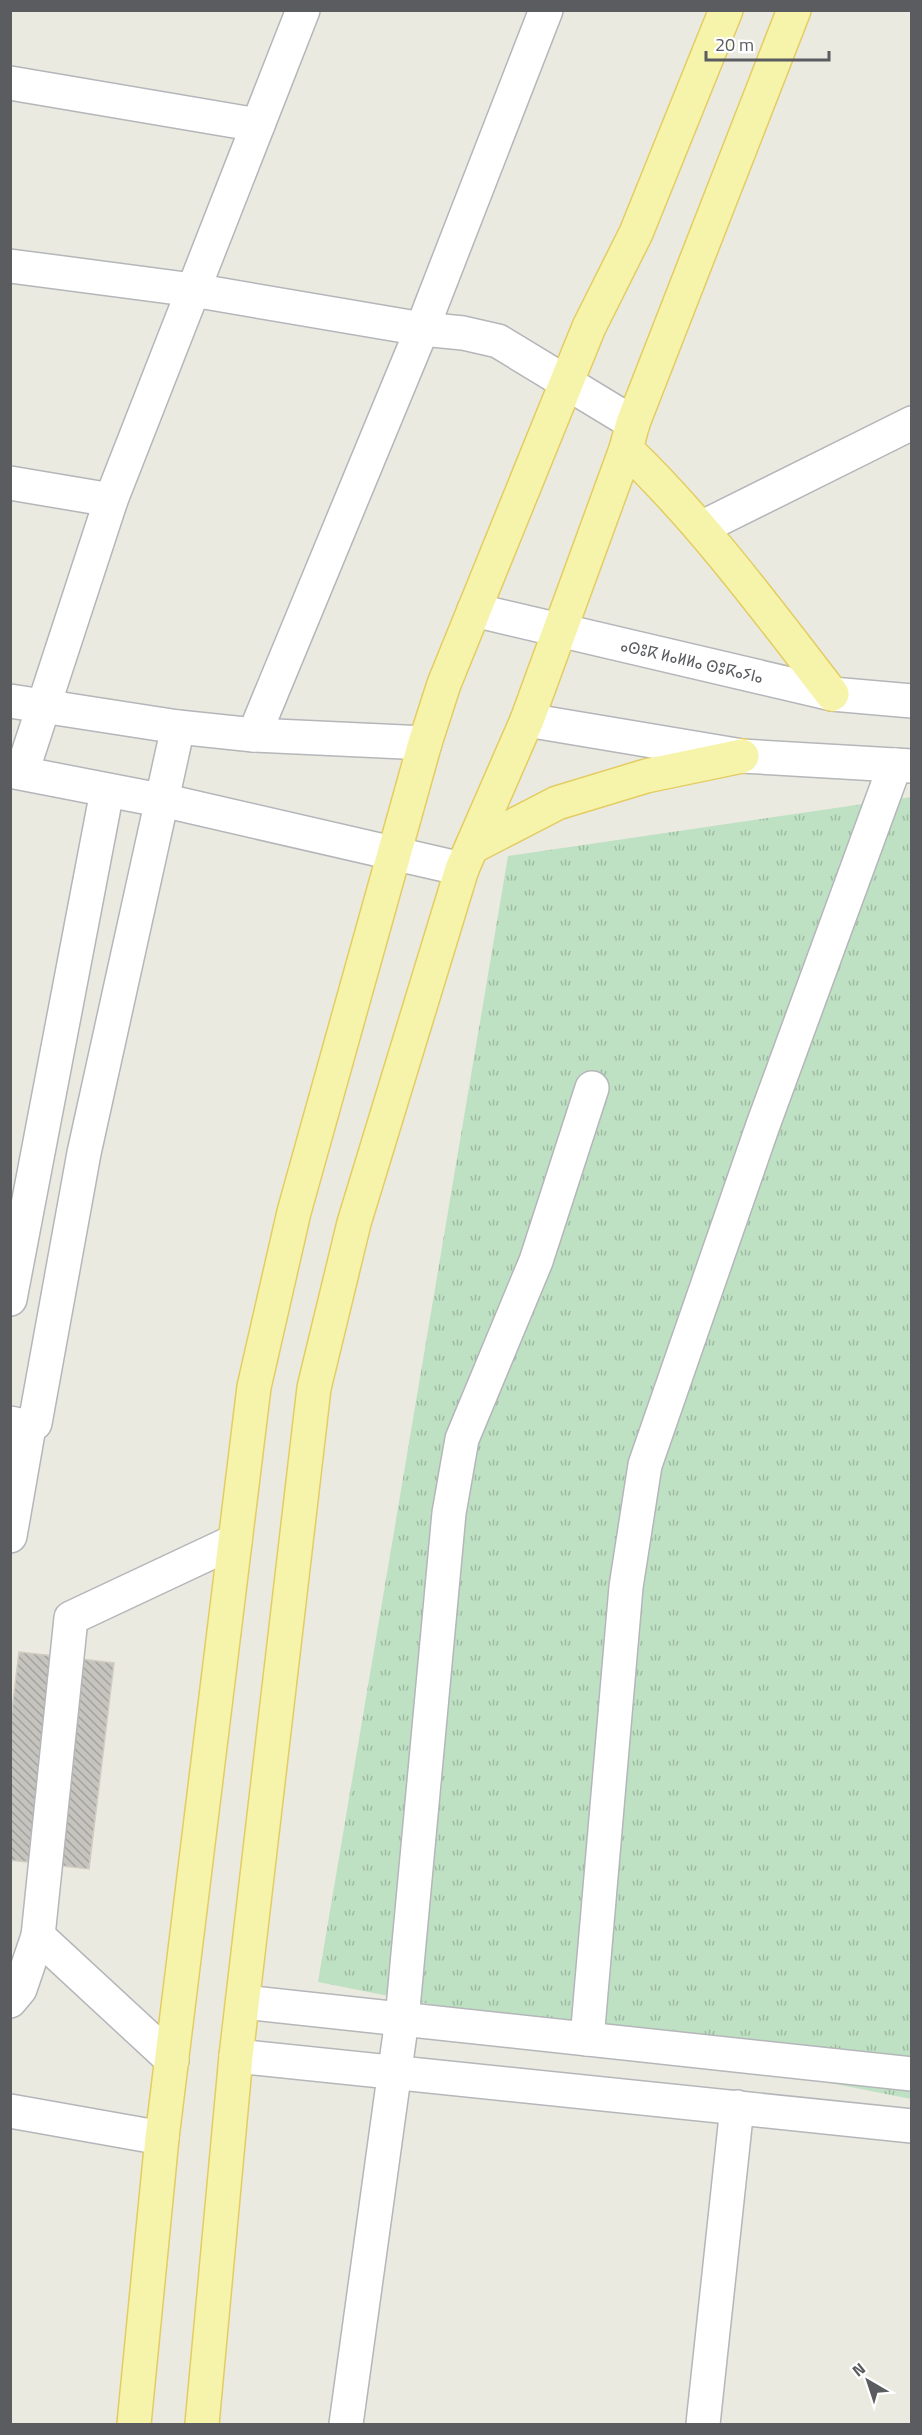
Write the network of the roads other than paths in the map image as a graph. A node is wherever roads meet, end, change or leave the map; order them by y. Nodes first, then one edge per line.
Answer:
1 (303, 10) edge
2 (546, 10) edge
3 (726, 10) edge
4 (794, 10) edge
5 (10, 83) edge
6 (258, 125) junction
7 (10, 266) edge
8 (193, 290) junction
9 (422, 329) junction
10 (566, 383) junction
11 (912, 423) edge
12 (629, 436) junction
13 (10, 483) edge
14 (111, 500) junction
15 (701, 528) junction
16 (474, 610) junction
17 (560, 630) junction
18 (832, 694) junction
19 (10, 701) edge
20 (912, 701) edge
21 (42, 705) junction
22 (527, 720) junction
23 (178, 727) junction
24 (254, 735) junction
25 (425, 742) junction
26 (742, 756) junction
27 (903, 766) edge
28 (16, 772) edge
29 (107, 791) junction
30 (163, 802) junction
31 (394, 852) junction
32 (467, 858) junction
33 (592, 1088) dead end
34 (39, 1148) junction
35 (84, 1153) junction
36 (10, 1299) edge
37 (24, 1425) edge
38 (10, 1536) edge
39 (235, 1541) junction
40 (38, 1936) junction
41 (10, 2001) edge
42 (243, 2002) junction
43 (402, 2019) junction
44 (587, 2039) junction
45 (236, 2056) junction
46 (172, 2060) junction
47 (394, 2072) junction
48 (912, 2074) edge
49 (736, 2107) junction
50 (10, 2111) edge
51 (912, 2126) edge
52 (162, 2138) junction
53 (134, 2424) edge
54 (202, 2424) edge
55 (346, 2424) edge
56 (703, 2424) edge

1 - 6 street
2 - 9 street
3 - 10 main road
4 - 12 main road
5 - 6 street
6 - 8 street
7 - 8 street
8 - 9 street
8 - 14 street
9 - 10 street
9 - 24 street
10 - 12 street
10 - 16 main road
11 - 15 street
12 - 15 main road
12 - 17 main road
13 - 14 street
14 - 21 street
15 - 18 main road
16 - 17 street, ⴰⵙⵓⴽ ⵍⴰⵍⵍⴰ ⵙⵓⴽⴰⵢⵏⴰ
16 - 25 main road
17 - 18 street, ⴰⵙⵓⴽ ⵍⴰⵍⵍⴰ ⵙⵓⴽⴰⵢⵏⴰ
17 - 22 main road
18 - 20 street, ⴰⵙⵓⴽ ⵍⴰⵍⵍⴰ ⵙⵓⴽⴰⵢⵏⴰ
19 - 21 street
21 - 23 street
21 - 28 street
22 - 26 street
22 - 32 main road
23 - 24 street
23 - 30 street
24 - 25 street
25 - 31 main road
26 - 27 street
26 - 32 main road
27 - 44 street
28 - 29 street
29 - 30 street
29 - 34 street
30 - 31 street
30 - 35 street
31 - 32 street
31 - 39 main road
32 - 42 main road
33 - 43 street
34 - 35 street
34 - 36 street
35 - 37 street
37 - 38 street
39 - 40 street
39 - 46 main road
40 - 41 street
40 - 46 street
42 - 43 street
42 - 45 main road
43 - 44 street
43 - 47 street
44 - 48 street
45 - 47 street
45 - 54 main road
46 - 52 main road
47 - 49 street
47 - 55 street
49 - 51 street
49 - 56 street
50 - 52 street
52 - 53 main road

